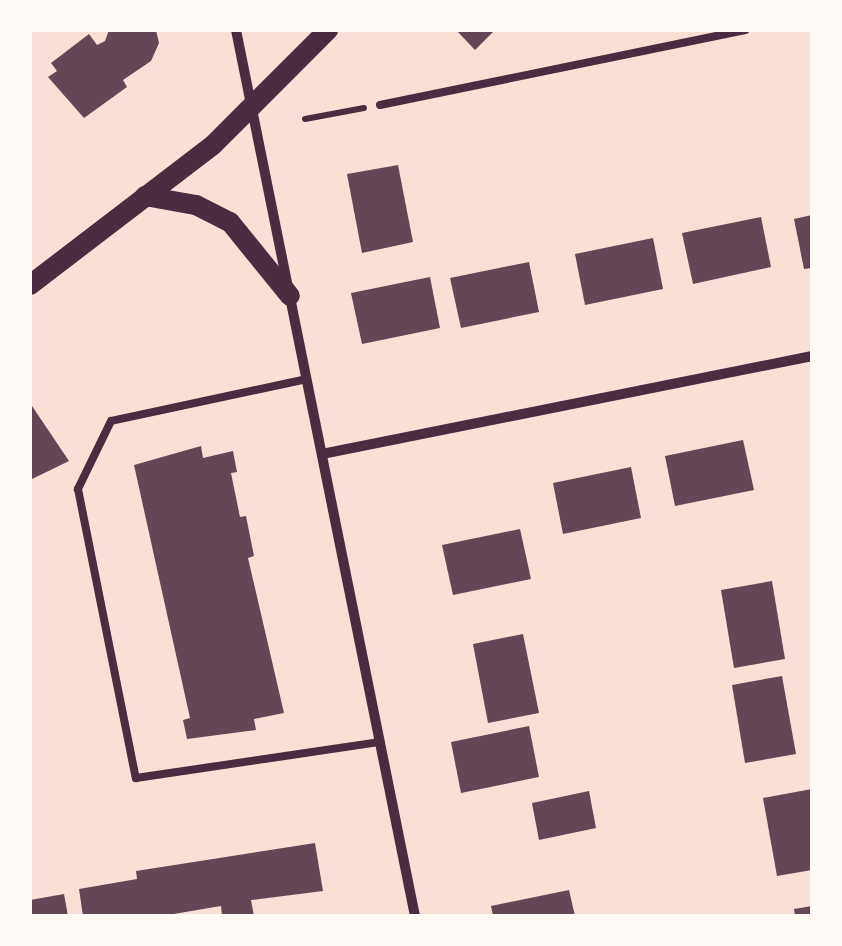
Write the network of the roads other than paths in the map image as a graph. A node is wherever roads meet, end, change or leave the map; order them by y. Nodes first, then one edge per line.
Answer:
1 (236, 30) edge
2 (328, 30) edge
3 (745, 30) edge
4 (732, 31) edge
5 (380, 105) road end
6 (252, 110) junction
7 (145, 196) junction
8 (30, 285) edge
9 (290, 296) junction
10 (812, 356) edge
11 (307, 379) junction
12 (322, 454) junction
13 (380, 742) junction
14 (415, 916) edge

1 - 6 street
2 - 6 main road
3 - 4 lane
4 - 5 lane
6 - 7 main road
6 - 9 street
7 - 8 main road
7 - 9 main road
9 - 11 street
10 - 12 street
11 - 12 street
11 - 13 lane
12 - 13 street
13 - 14 street

